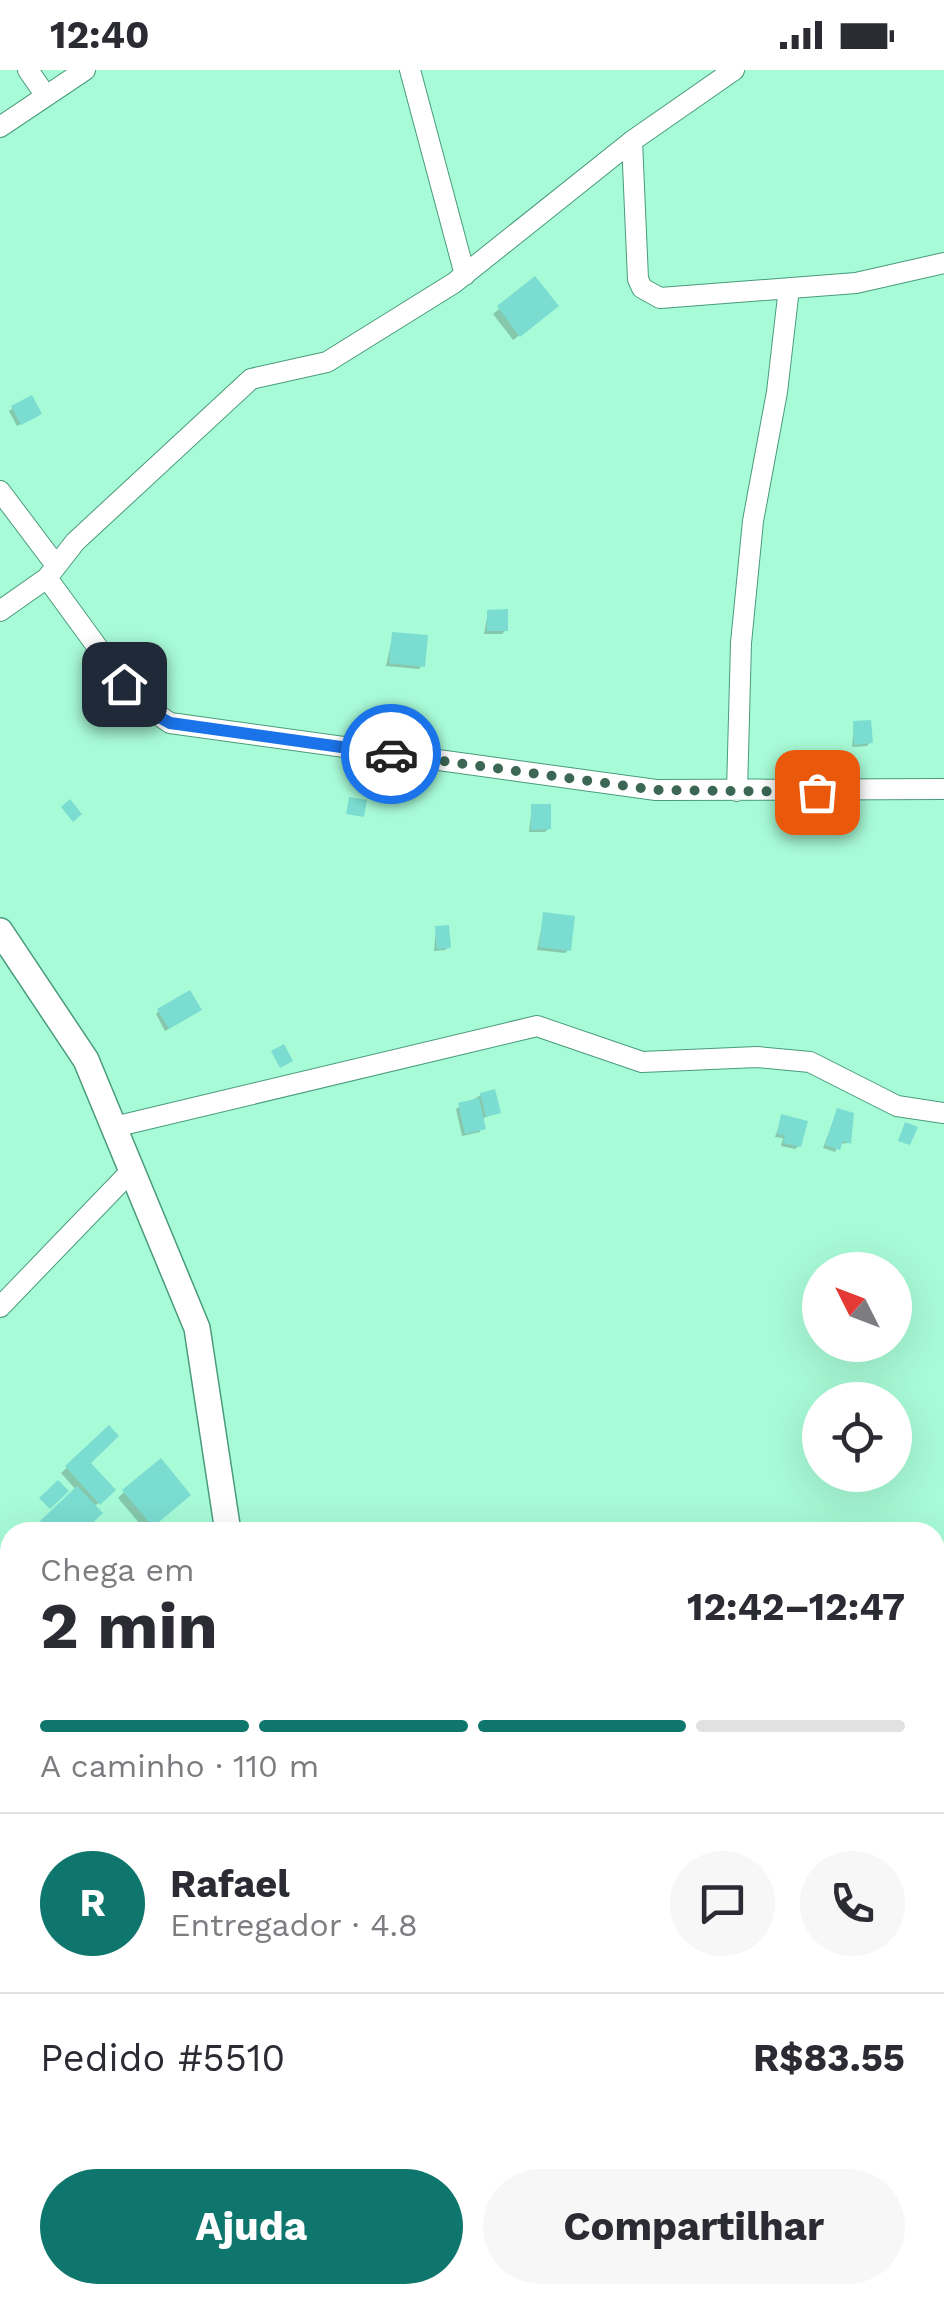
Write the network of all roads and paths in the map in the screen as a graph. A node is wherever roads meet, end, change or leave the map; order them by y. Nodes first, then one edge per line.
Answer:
1 (28, 70) edge
2 (85, 70) edge
3 (410, 70) edge
4 (734, 70) edge
5 (46, 96) junction
6 (0, 127) edge
7 (632, 141) junction
8 (944, 263) edge
9 (465, 275) junction
10 (788, 288) junction
11 (0, 491) edge
12 (51, 571) junction
13 (0, 611) edge
14 (944, 789) edge
15 (737, 791) junction
16 (0, 931) edge
17 (944, 1113) edge
18 (114, 1127) junction
19 (132, 1170) junction
20 (0, 1307) edge
21 (226, 1522) edge

1 - 5 street
2 - 5 street
3 - 9 street
4 - 7 street
5 - 6 street
7 - 9 street
7 - 10 street
8 - 10 street
9 - 12 street
10 - 15 street
11 - 12 street
12 - 13 street
12 - 15 street
14 - 15 street
16 - 18 street
17 - 18 street
18 - 19 street
19 - 20 street
19 - 21 street

